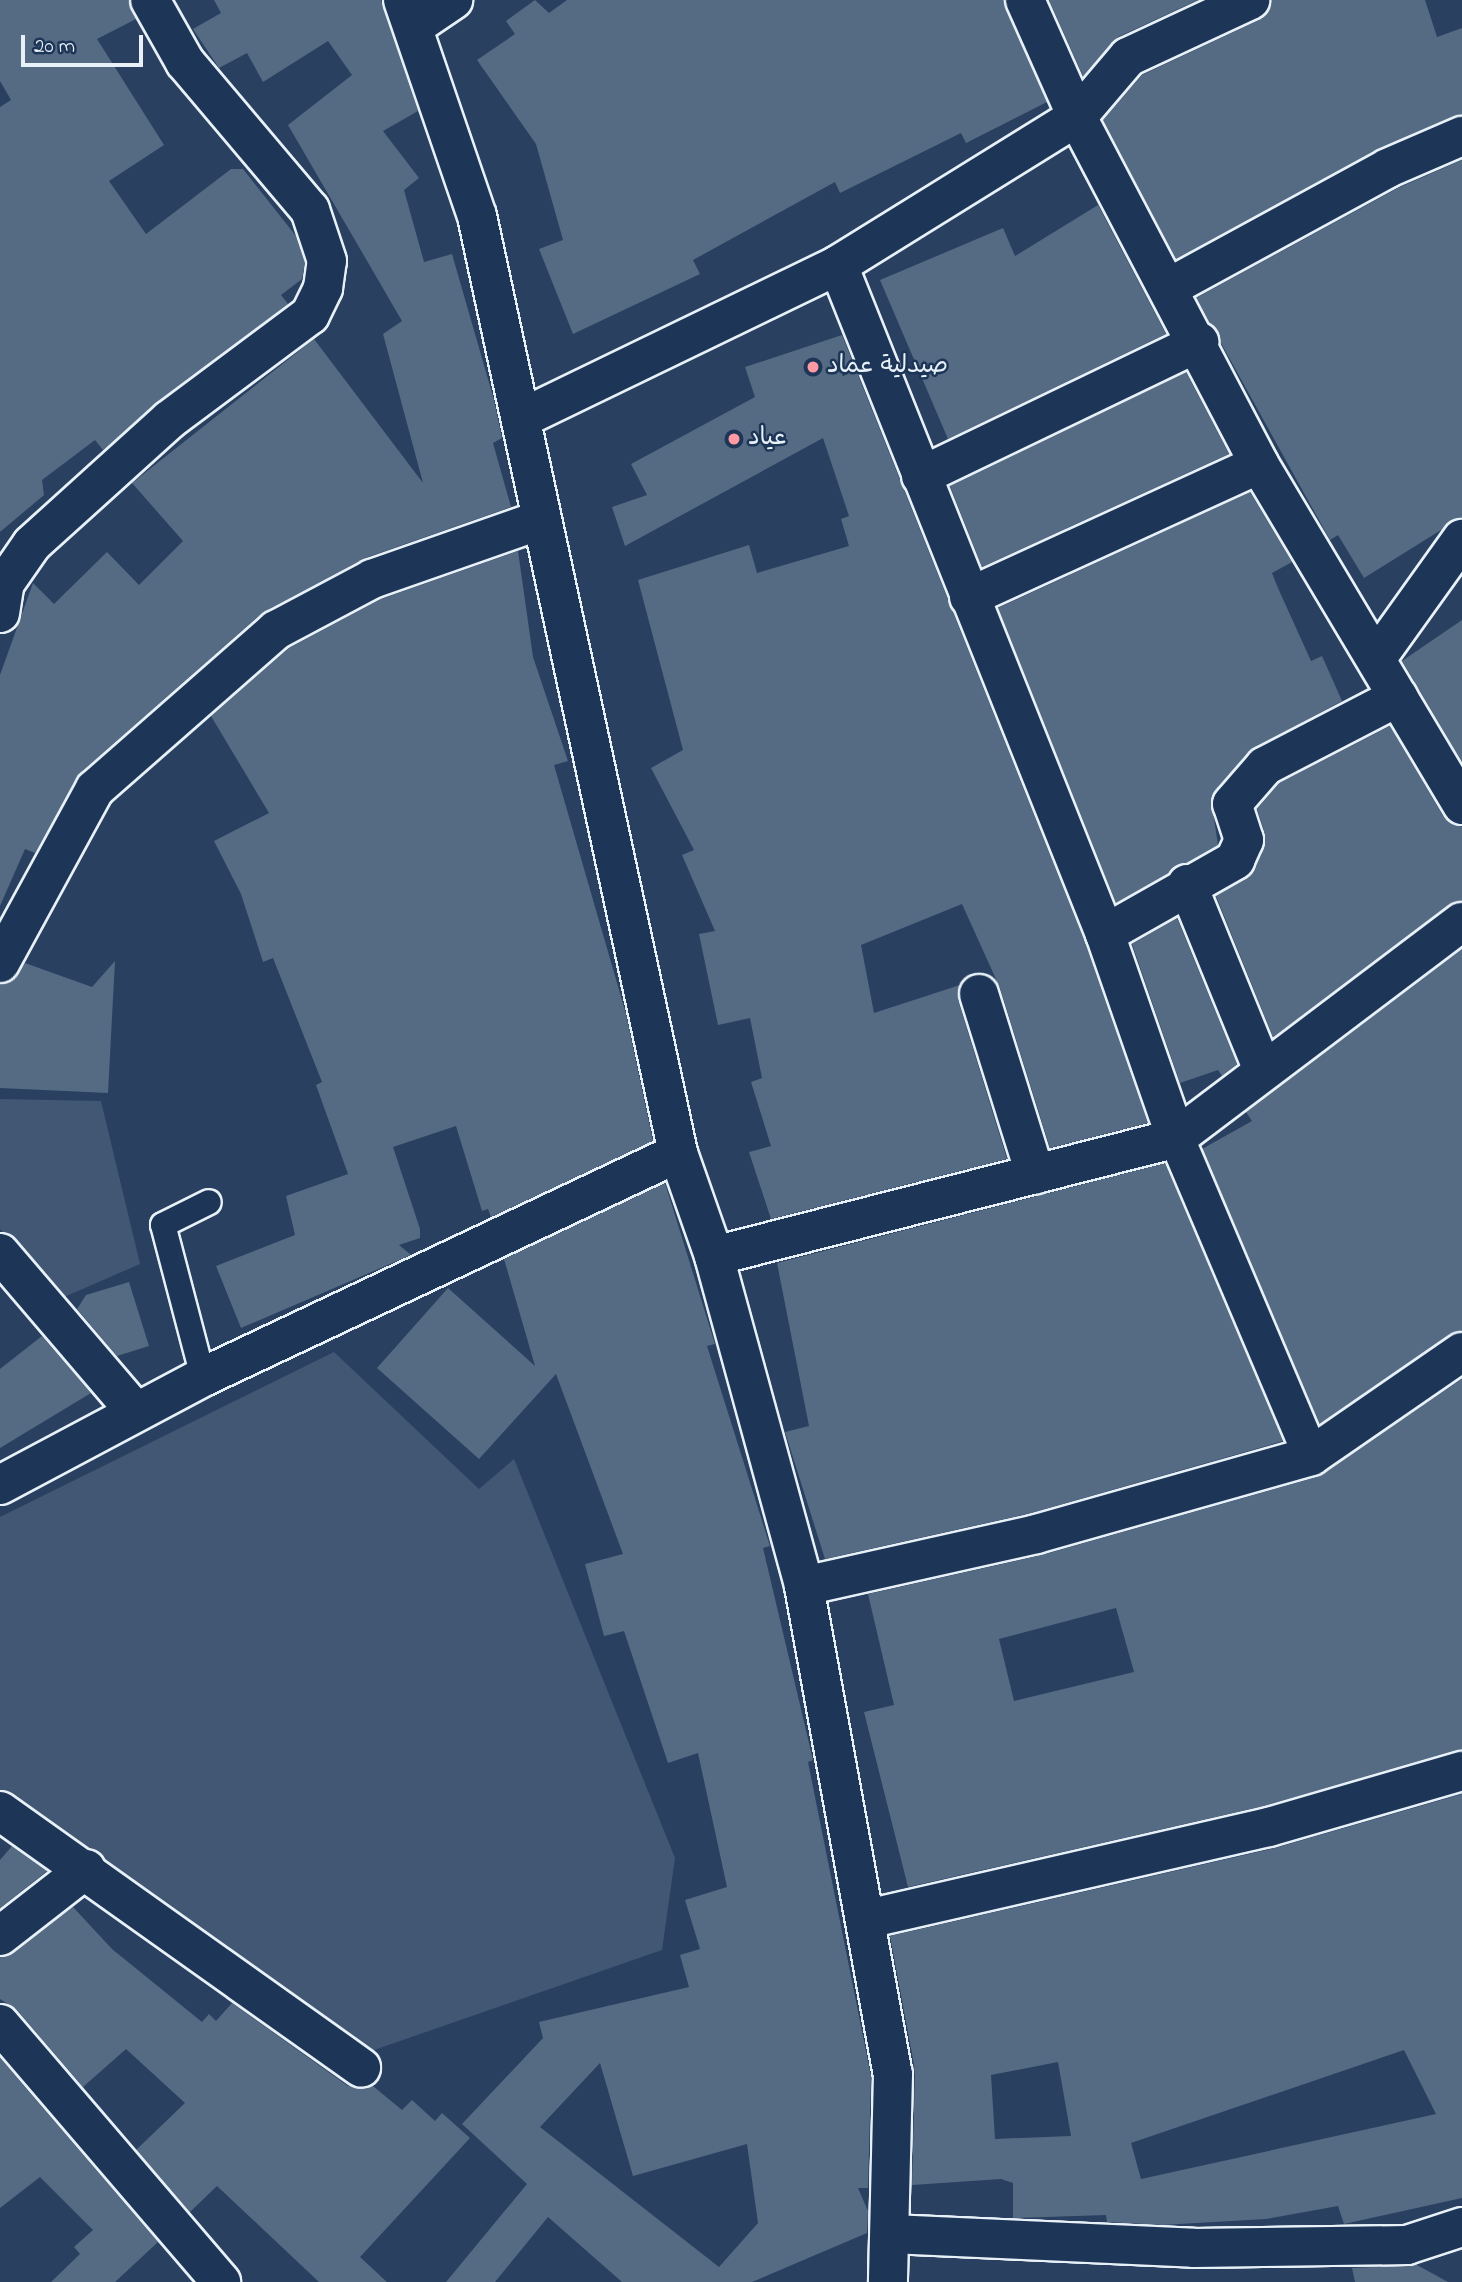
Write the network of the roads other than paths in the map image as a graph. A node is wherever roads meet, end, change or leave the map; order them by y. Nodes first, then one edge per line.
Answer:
1 (150, 0) edge
2 (453, 0) edge
3 (1025, 0) edge
4 (1250, 0) edge
5 (409, 13) edge
6 (1077, 117) junction
7 (1462, 136) edge
8 (838, 265) junction
9 (1170, 287) junction
10 (1199, 342) junction
11 (522, 418) junction
12 (1259, 464) junction
13 (921, 476) junction
14 (538, 522) junction
15 (1462, 539) edge
16 (2, 592) edge
17 (969, 597) junction
18 (1376, 659) junction
19 (1398, 697) junction
20 (1462, 805) edge
21 (1186, 884) junction
22 (1462, 922) edge
23 (1105, 934) junction
24 (0, 963) edge
25 (979, 994) dead end
26 (1263, 1070) junction
27 (1176, 1138) junction
28 (678, 1153) junction
29 (1035, 1174) junction
30 (209, 1202) dead end
31 (0, 1253) edge
32 (714, 1256) junction
33 (1462, 1352) edge
34 (203, 1377) junction
35 (136, 1412) junction
36 (1311, 1456) junction
37 (0, 1485) edge
38 (803, 1586) junction
39 (1462, 1771) edge
40 (0, 1811) edge
41 (86, 1869) junction
42 (867, 1919) junction
43 (0, 1936) edge
44 (0, 2024) edge
45 (361, 2068) dead end
46 (1462, 2227) edge
47 (891, 2234) junction
48 (221, 2282) edge
49 (888, 2282) edge

1 - 16 street
2 - 5 street
3 - 6 street
4 - 6 street
5 - 11 street
6 - 8 street
6 - 9 street
7 - 9 street
8 - 11 street
8 - 13 street
9 - 10 street
10 - 12 street
10 - 13 street
11 - 14 street
12 - 17 street
12 - 18 street
13 - 17 street
14 - 24 street
14 - 28 street
15 - 18 street
17 - 23 street
18 - 19 street
19 - 20 street
19 - 21 street
21 - 23 street
21 - 26 street
22 - 26 street
23 - 27 street
25 - 29 street
26 - 27 street
27 - 29 street
27 - 36 street
28 - 32 street
28 - 34 street
29 - 32 street
30 - 34 lane
31 - 35 street
32 - 38 street
33 - 36 street
34 - 35 street
35 - 37 street
36 - 38 street
38 - 42 street
39 - 42 street
40 - 41 street
41 - 43 street
41 - 45 street
42 - 47 street
44 - 48 street
46 - 47 street
47 - 49 street

